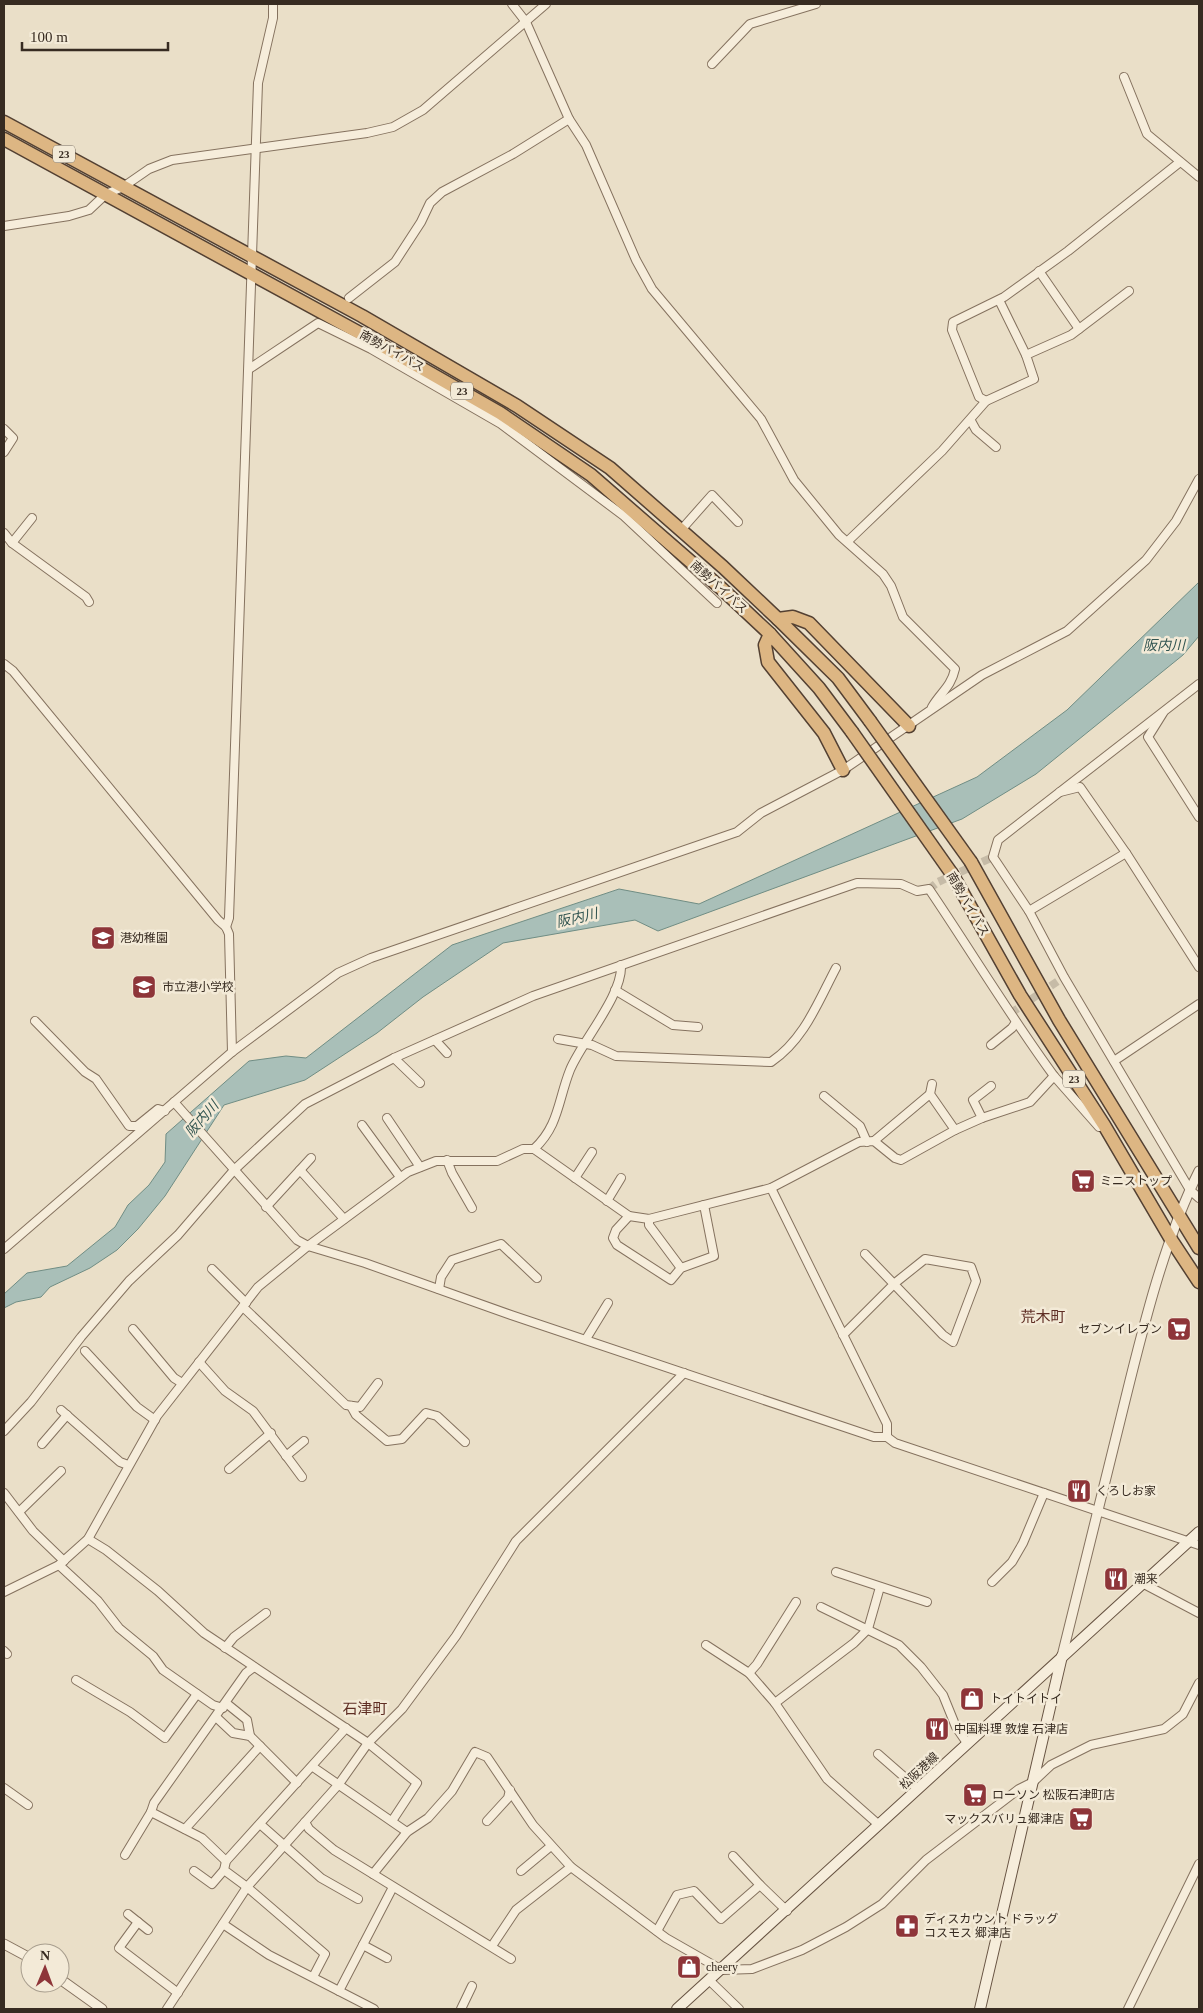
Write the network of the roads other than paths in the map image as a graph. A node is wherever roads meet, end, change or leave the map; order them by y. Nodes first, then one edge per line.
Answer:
1 (273, 4) edge
2 (512, 4) edge
3 (546, 4) edge
4 (816, 4) edge
5 (526, 22) junction
6 (712, 64) dead end
7 (1124, 76) dead end
8 (569, 119) junction
9 (4, 122) edge
10 (4, 139) edge
11 (256, 150) junction
12 (1180, 162) junction
13 (1199, 177) edge
14 (124, 187) junction
15 (106, 194) junction
16 (4, 226) edge
17 (251, 257) junction
18 (1039, 271) junction
19 (250, 273) junction
20 (1128, 291) dead end
21 (349, 298) dead end
22 (999, 300) junction
23 (1079, 329) junction
24 (1026, 355) junction
25 (249, 370) junction
26 (986, 402) junction
27 (971, 421) junction
28 (4, 429) edge
29 (996, 447) dead end
30 (4, 452) edge
31 (1199, 480) edge
32 (32, 518) dead end
33 (738, 522) dead end
34 (681, 530) junction
35 (4, 533) edge
36 (848, 541) junction
37 (12, 542) junction
38 (89, 602) dead end
39 (717, 603) dead end
40 (778, 619) junction
41 (770, 634) junction
42 (4, 664) edge
43 (1199, 684) edge
44 (931, 709) junction
45 (1166, 709) junction
46 (909, 726) junction
47 (843, 770) junction
48 (1055, 793) junction
49 (1199, 817) edge
50 (1126, 853) junction
51 (1029, 911) junction
52 (226, 927) junction
53 (621, 965) junction
54 (836, 968) dead end
55 (1199, 968) edge
56 (615, 990) junction
57 (1199, 1004) edge
58 (35, 1021) dead end
59 (1016, 1022) junction
60 (698, 1027) dead end
61 (558, 1039) dead end
62 (435, 1040) junction
63 (583, 1045) junction
64 (990, 1045) dead end
65 (232, 1052) junction
66 (447, 1053) dead end
67 (394, 1058) junction
68 (1114, 1061) junction
69 (1054, 1076) junction
70 (420, 1083) dead end
71 (932, 1084) dead end
72 (991, 1086) dead end
73 (930, 1094) junction
74 (824, 1096) dead end
75 (176, 1105) junction
76 (165, 1111) junction
77 (387, 1118) dead end
78 (982, 1118) junction
79 (362, 1125) dead end
80 (1104, 1125) junction
81 (955, 1130) junction
82 (870, 1142) junction
83 (534, 1149) junction
84 (592, 1152) dead end
85 (312, 1158) dead end
86 (447, 1160) junction
87 (420, 1167) junction
88 (232, 1168) junction
89 (300, 1170) junction
90 (1199, 1171) edge
91 (400, 1177) junction
92 (575, 1178) junction
93 (621, 1178) dead end
94 (771, 1188) junction
95 (1190, 1190) junction
96 (1199, 1198) edge
97 (608, 1201) junction
98 (704, 1205) junction
99 (266, 1207) junction
100 (472, 1208) dead end
101 (629, 1216) junction
102 (1181, 1217) junction
103 (344, 1219) junction
104 (649, 1219) junction
105 (1172, 1242) junction
106 (308, 1246) junction
107 (1199, 1248) edge
108 (4, 1249) edge
109 (865, 1254) dead end
110 (681, 1268) junction
111 (212, 1269) dead end
112 (537, 1278) dead end
113 (1199, 1282) edge
114 (895, 1283) junction
115 (439, 1288) junction
116 (608, 1304) dead end
117 (244, 1305) junction
118 (133, 1329) dead end
119 (843, 1335) junction
120 (586, 1339) junction
121 (85, 1351) dead end
122 (199, 1362) junction
123 (684, 1373) junction
124 (182, 1383) junction
125 (378, 1383) dead end
126 (351, 1406) junction
127 (155, 1420) junction
128 (4, 1431) edge
129 (271, 1433) junction
130 (887, 1437) junction
131 (304, 1441) dead end
132 (465, 1442) dead end
133 (42, 1444) dead end
134 (286, 1456) junction
135 (128, 1465) junction
136 (229, 1469) dead end
137 (62, 1471) dead end
138 (302, 1477) dead end
139 (4, 1492) edge
140 (1044, 1493) junction
141 (1098, 1511) junction
142 (19, 1512) junction
143 (1199, 1532) edge
144 (88, 1539) junction
145 (1189, 1541) junction
146 (1199, 1545) edge
147 (62, 1563) junction
148 (836, 1572) dead end
149 (992, 1582) dead end
150 (1142, 1583) junction
151 (880, 1587) junction
152 (4, 1592) edge
153 (796, 1602) dead end
154 (926, 1602) dead end
155 (821, 1607) dead end
156 (266, 1613) dead end
157 (1199, 1613) edge
158 (868, 1629) junction
159 (706, 1644) dead end
160 (225, 1648) junction
161 (1062, 1656) junction
162 (254, 1667) junction
163 (749, 1672) junction
164 (76, 1680) dead end
165 (1199, 1683) edge
166 (197, 1694) junction
167 (775, 1703) junction
168 (224, 1706) junction
169 (216, 1717) junction
170 (346, 1728) junction
171 (250, 1736) junction
172 (368, 1743) junction
173 (967, 1744) junction
174 (260, 1746) junction
175 (878, 1754) dead end
176 (313, 1766) junction
177 (1033, 1782) junction
178 (297, 1783) junction
179 (338, 1784) junction
180 (918, 1789) junction
181 (4, 1790) edge
182 (510, 1790) junction
183 (28, 1805) dead end
184 (151, 1812) junction
185 (392, 1821) junction
186 (487, 1821) dead end
187 (305, 1822) junction
188 (260, 1824) junction
189 (879, 1825) junction
190 (185, 1828) junction
191 (407, 1832) junction
192 (284, 1846) junction
193 (551, 1846) junction
194 (125, 1854) dead end
195 (733, 1856) dead end
196 (226, 1861) junction
197 (1199, 1864) edge
198 (571, 1867) junction
199 (224, 1870) junction
200 (520, 1870) dead end
201 (194, 1871) dead end
202 (373, 1874) junction
203 (760, 1885) junction
204 (247, 1886) junction
205 (393, 1887) junction
206 (358, 1900) dead end
207 (787, 1911) junction
208 (128, 1914) dead end
209 (138, 1922) junction
210 (223, 1924) junction
211 (148, 1930) dead end
212 (658, 1932) junction
213 (494, 1943) dead end
214 (4, 1944) edge
215 (364, 1945) junction
216 (20, 1953) edge
217 (387, 1958) dead end
218 (512, 1959) dead end
219 (722, 1970) junction
220 (313, 1977) junction
221 (710, 1980) junction
222 (70, 1986) edge
223 (472, 1986) dead end
224 (339, 1991) junction
225 (178, 1993) junction
226 (102, 2009) edge
227 (167, 2009) edge
228 (374, 2009) edge
229 (460, 2009) edge
230 (677, 2009) edge
231 (739, 2009) edge
232 (980, 2009) edge
233 (1128, 2009) edge

1 - 11 street
2 - 5 street
3 - 5 street
4 - 6 street
5 - 8 street
5 - 11 street
7 - 12 street
8 - 21 street
8 - 36 street
9 - 14 highway, 南勢バイパス / 23
10 - 15 highway, 南勢バイパス / 23
11 - 14 street
11 - 17 street
12 - 13 street
12 - 18 street
14 - 15 street
14 - 17 highway, 南勢バイパス / 23
15 - 16 street
15 - 19 highway, 南勢バイパス / 23
17 - 19 street
17 - 34 highway, 南勢バイパス / 23
18 - 22 street
18 - 23 street
19 - 25 street
19 - 41 highway, 南勢バイパス / 23
20 - 23 street
22 - 24 street
22 - 26 street
23 - 24 street
24 - 26 street
25 - 39 street
25 - 52 street
26 - 27 street
27 - 29 street
27 - 36 street
28 - 30 street
31 - 44 street
32 - 37 street
33 - 34 street
34 - 40 highway, 南勢バイパス / 23
35 - 37 street
36 - 44 street
37 - 38 street
40 - 46 highway
40 - 102 highway, 南勢バイパス / 23, bridge
41 - 47 highway
41 - 80 highway, 南勢バイパス / 23, bridge
42 - 52 street
43 - 45 street
44 - 46 street
45 - 48 street
45 - 49 street
46 - 47 street
47 - 65 street
48 - 50 street
48 - 51 street
50 - 51 street
50 - 55 street
51 - 68 street
52 - 65 street
53 - 56 street
53 - 59 street
53 - 62 street
54 - 63 street
56 - 60 street
56 - 63 street
57 - 68 street
58 - 76 street
59 - 64 street
59 - 69 street
61 - 63 street
62 - 66 street
62 - 67 street
63 - 83 street
65 - 75 street
67 - 70 street
67 - 88 street
68 - 95 street
69 - 78 street
69 - 80 street
71 - 73 street
72 - 78 street
73 - 81 street
73 - 82 street
74 - 82 street
75 - 76 street
75 - 88 street
76 - 108 street
77 - 87 street
78 - 81 street
79 - 91 street
80 - 105 highway, 南勢バイパス / 23
81 - 82 street
82 - 94 street
83 - 86 street
83 - 92 street
84 - 92 street
85 - 89 street
86 - 87 street
86 - 100 street
87 - 91 street
88 - 99 street
88 - 128 street
89 - 99 street
89 - 103 street
90 - 95 street
91 - 103 street
92 - 97 street
93 - 97 street
94 - 98 street
94 - 119 street
95 - 96 street
95 - 102 street
97 - 101 street
98 - 104 street
98 - 110 street
99 - 106 street
101 - 104 street
101 - 110 street
102 - 105 street
102 - 107 highway, 南勢バイパス / 23
103 - 106 street
104 - 110 street
105 - 113 highway, 南勢バイパス / 23
105 - 141 street
106 - 115 street
106 - 117 street
109 - 114 street
111 - 117 street
112 - 115 street
114 - 114 street
114 - 119 street
115 - 120 street
116 - 120 street
117 - 122 street
117 - 126 street
118 - 124 street
119 - 130 street
120 - 123 street
121 - 127 street
122 - 124 street
122 - 129 street
123 - 130 street
123 - 172 street
124 - 127 street
125 - 126 street
126 - 132 street
127 - 135 street
129 - 134 street
129 - 136 street
130 - 140 street
131 - 134 street
133 - 135 street
134 - 138 street
135 - 144 street
137 - 142 street
139 - 142 street
140 - 141 street
140 - 149 street
141 - 145 street
141 - 161 street
142 - 147 street
143 - 145 main road, 松阪港線
144 - 147 street
144 - 160 street
145 - 146 street
145 - 150 main road, 松阪港線
147 - 152 street
147 - 166 street
148 - 151 street
150 - 157 street
150 - 161 main road, 松阪港線
151 - 154 street
151 - 158 street
153 - 163 street
155 - 158 street
156 - 160 street
158 - 167 street
158 - 173 street
159 - 163 street
160 - 162 street
161 - 173 main road, 松阪港線
161 - 177 main road
162 - 168 street
162 - 170 street
163 - 167 street
164 - 166 street
165 - 177 street
166 - 168 street
167 - 189 street
168 - 169 street
168 - 171 street
169 - 171 street
169 - 184 street
170 - 172 street
170 - 176 street
171 - 174 street
172 - 179 street
172 - 185 street
173 - 180 main road, 松阪港線
174 - 178 street
174 - 190 street
175 - 180 street
176 - 178 street
176 - 179 street
177 - 219 street
177 - 232 main road
178 - 188 street
179 - 185 street
179 - 187 street
180 - 189 main road, 松阪港線
181 - 183 street
182 - 186 street
182 - 191 street
182 - 193 street
184 - 190 street
184 - 194 street
185 - 191 street
187 - 192 street
187 - 202 street
188 - 192 street
188 - 196 street
189 - 207 main road, 松阪港線
190 - 196 street
191 - 202 street
192 - 204 street
192 - 206 street
193 - 198 street
193 - 200 street
195 - 203 street
196 - 199 street
197 - 233 street
198 - 212 street
198 - 213 street
199 - 201 street
199 - 204 street
202 - 205 street
203 - 207 street
203 - 212 street
204 - 210 street
204 - 220 street
205 - 215 street
205 - 218 street
207 - 219 main road, 松阪港線
208 - 209 street
209 - 211 street
209 - 225 street
210 - 220 street
210 - 225 street
212 - 219 street
214 - 216 street
215 - 217 street
215 - 224 street
219 - 221 main road, 松阪港線
220 - 224 street
221 - 230 main road, 松阪港線
221 - 231 street
222 - 226 street
223 - 229 street
224 - 228 street
225 - 227 street

